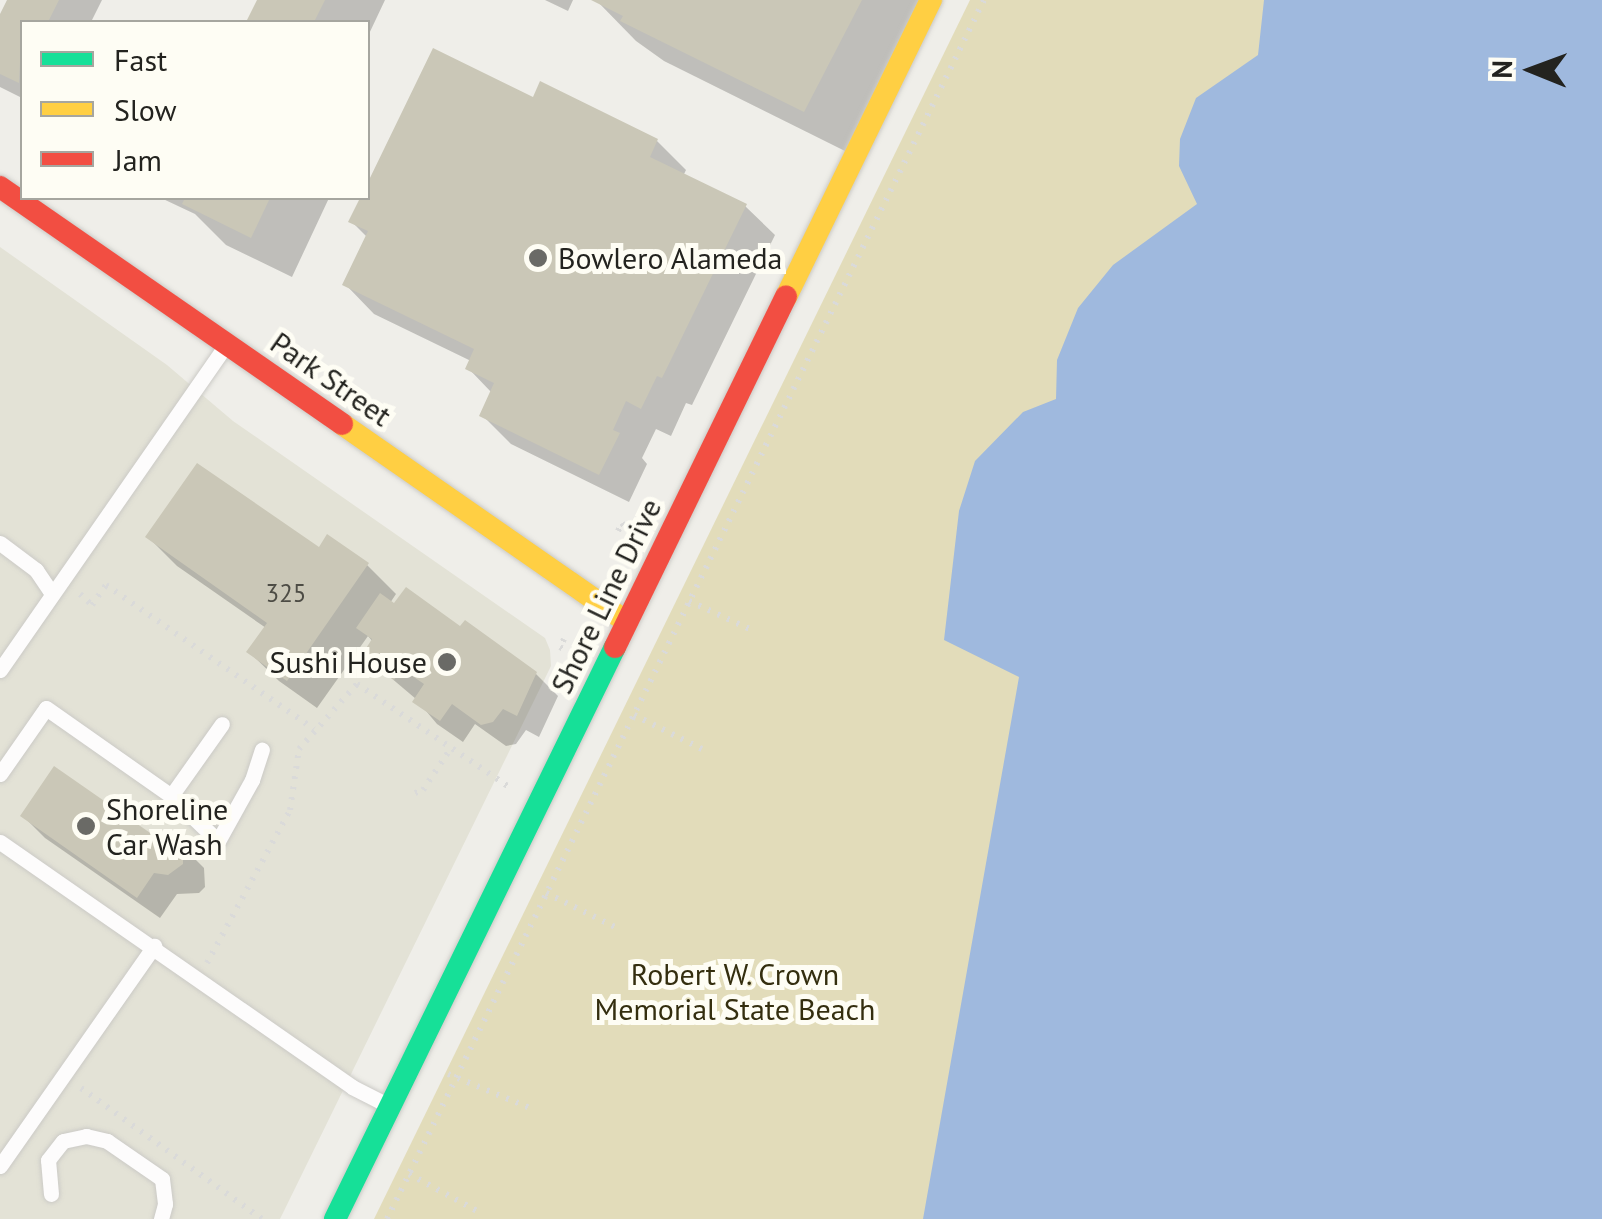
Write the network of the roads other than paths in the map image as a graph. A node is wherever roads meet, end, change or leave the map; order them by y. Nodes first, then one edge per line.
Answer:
1 (932, 0) edge
2 (0, 187) edge
3 (227, 343) junction
4 (0, 543) edge
5 (52, 594) junction
6 (627, 622) junction
7 (0, 670) edge
8 (222, 724) dead end
9 (262, 750) dead end
10 (0, 774) edge
11 (172, 796) junction
12 (0, 842) edge
13 (154, 946) junction
14 (389, 1107) junction
15 (0, 1166) edge
16 (51, 1194) dead end
17 (161, 1219) edge
18 (335, 1219) edge

1 - 6 street, Shore Line Drive
2 - 3 street, Park Street
3 - 5 lane
3 - 6 street, Park Street
4 - 5 lane
5 - 7 lane
6 - 14 street, Shore Line Drive
8 - 11 lane
9 - 11 lane
10 - 11 lane
12 - 13 lane
13 - 14 lane
13 - 15 lane
14 - 18 street, Shore Line Drive
16 - 17 lane

